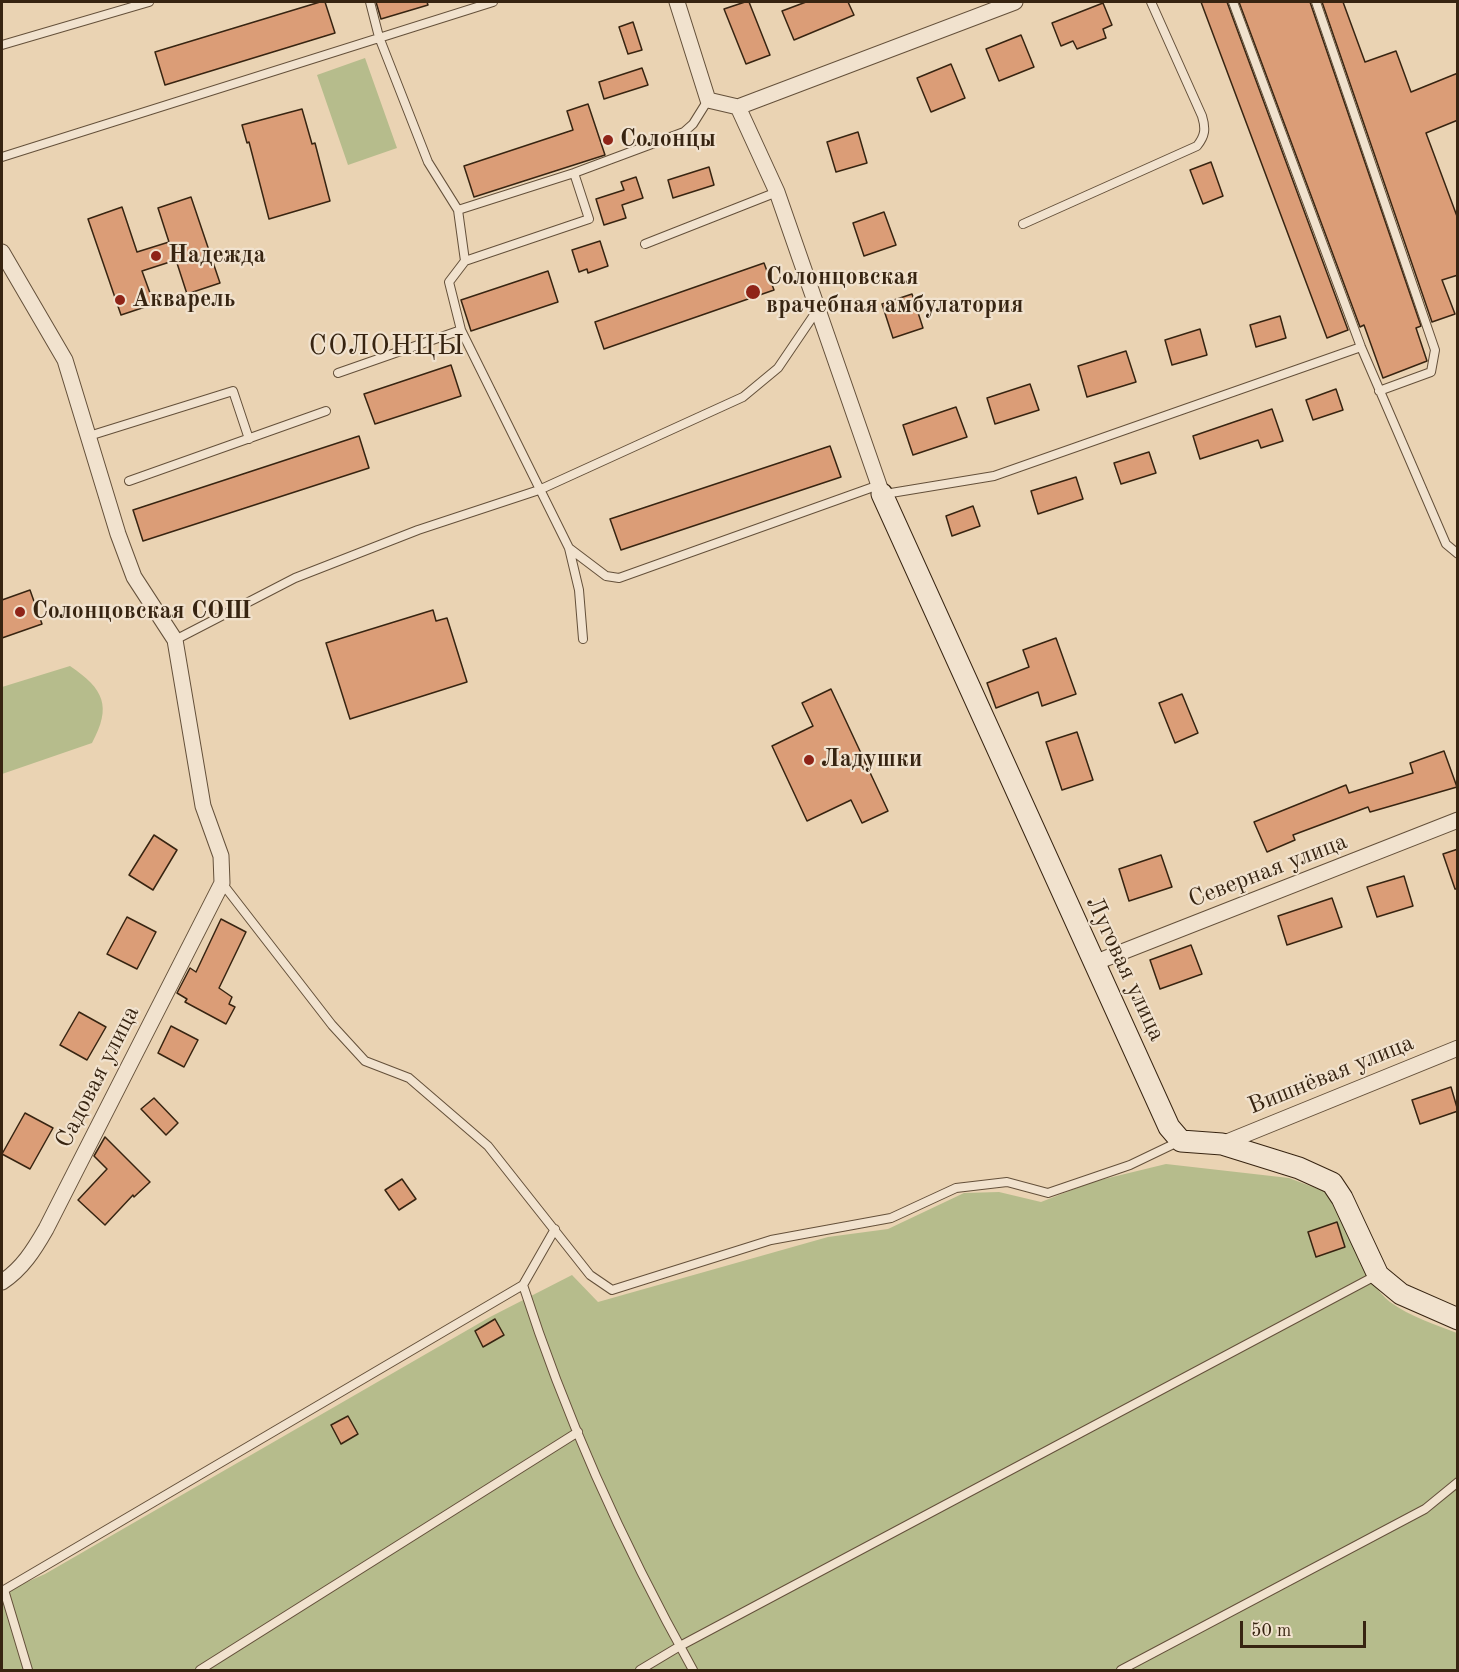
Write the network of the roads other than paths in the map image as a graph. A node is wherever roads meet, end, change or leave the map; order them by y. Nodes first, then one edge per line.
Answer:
1 (149, 2) edge
2 (370, 2) edge
3 (493, 2) edge
4 (678, 2) edge
5 (1016, 2) edge
6 (1151, 2) edge
7 (1233, 2) edge
8 (1316, 2) edge
9 (379, 37) junction
10 (2, 45) edge
11 (708, 100) junction
12 (738, 106) junction
13 (2, 157) edge
14 (574, 173) junction
15 (777, 192) junction
16 (458, 210) junction
17 (1023, 224) dead end
18 (645, 244) dead end
19 (2, 252) edge
20 (465, 261) junction
21 (819, 308) junction
22 (461, 330) junction
23 (1361, 347) junction
24 (338, 373) dead end
25 (1378, 391) junction
26 (326, 411) dead end
27 (89, 436) junction
28 (249, 438) junction
29 (129, 481) dead end
30 (538, 490) junction
31 (881, 490) junction
32 (569, 548) junction
33 (1458, 554) edge
34 (583, 639) dead end
35 (176, 640) junction
36 (1458, 820) edge
37 (222, 883) junction
38 (1094, 963) junction
39 (1458, 1048) edge
40 (1181, 1141) junction
41 (1222, 1144) junction
42 (555, 1228) junction
43 (1378, 1275) junction
44 (2, 1282) edge
45 (523, 1285) junction
46 (1457, 1318) edge
47 (578, 1432) junction
48 (1458, 1482) edge
49 (680, 1646) junction
50 (28, 1671) edge
51 (200, 1671) edge
52 (640, 1671) edge
53 (693, 1671) edge
54 (1121, 1671) edge

1 - 10 lane
2 - 9 lane
3 - 9 lane
4 - 11 street
5 - 12 street
6 - 17 lane
7 - 23 lane
8 - 25 lane
9 - 13 lane
9 - 16 lane
11 - 12 street
11 - 14 lane
12 - 15 street
14 - 16 lane
14 - 20 lane
15 - 18 lane
15 - 21 street
16 - 20 lane
19 - 27 street
20 - 22 lane
21 - 30 lane
21 - 31 street
22 - 24 lane
22 - 30 lane
23 - 25 lane
23 - 31 lane
25 - 33 lane
26 - 28 lane
27 - 28 lane
27 - 35 street
28 - 29 lane
30 - 32 lane
30 - 35 lane
31 - 32 lane
31 - 38 street, Луговая улица
32 - 34 lane
35 - 37 street
36 - 38 street, Северная улица
37 - 42 lane
37 - 44 street, Садовая улица
38 - 40 street, Луговая улица
39 - 41 street, Вишнёвая улица
40 - 41 street
40 - 42 lane
41 - 43 street
42 - 45 lane
43 - 46 street
43 - 49 lane
45 - 47 lane
45 - 50 lane
47 - 49 lane
47 - 51 lane
48 - 54 lane
49 - 52 lane
49 - 53 lane

